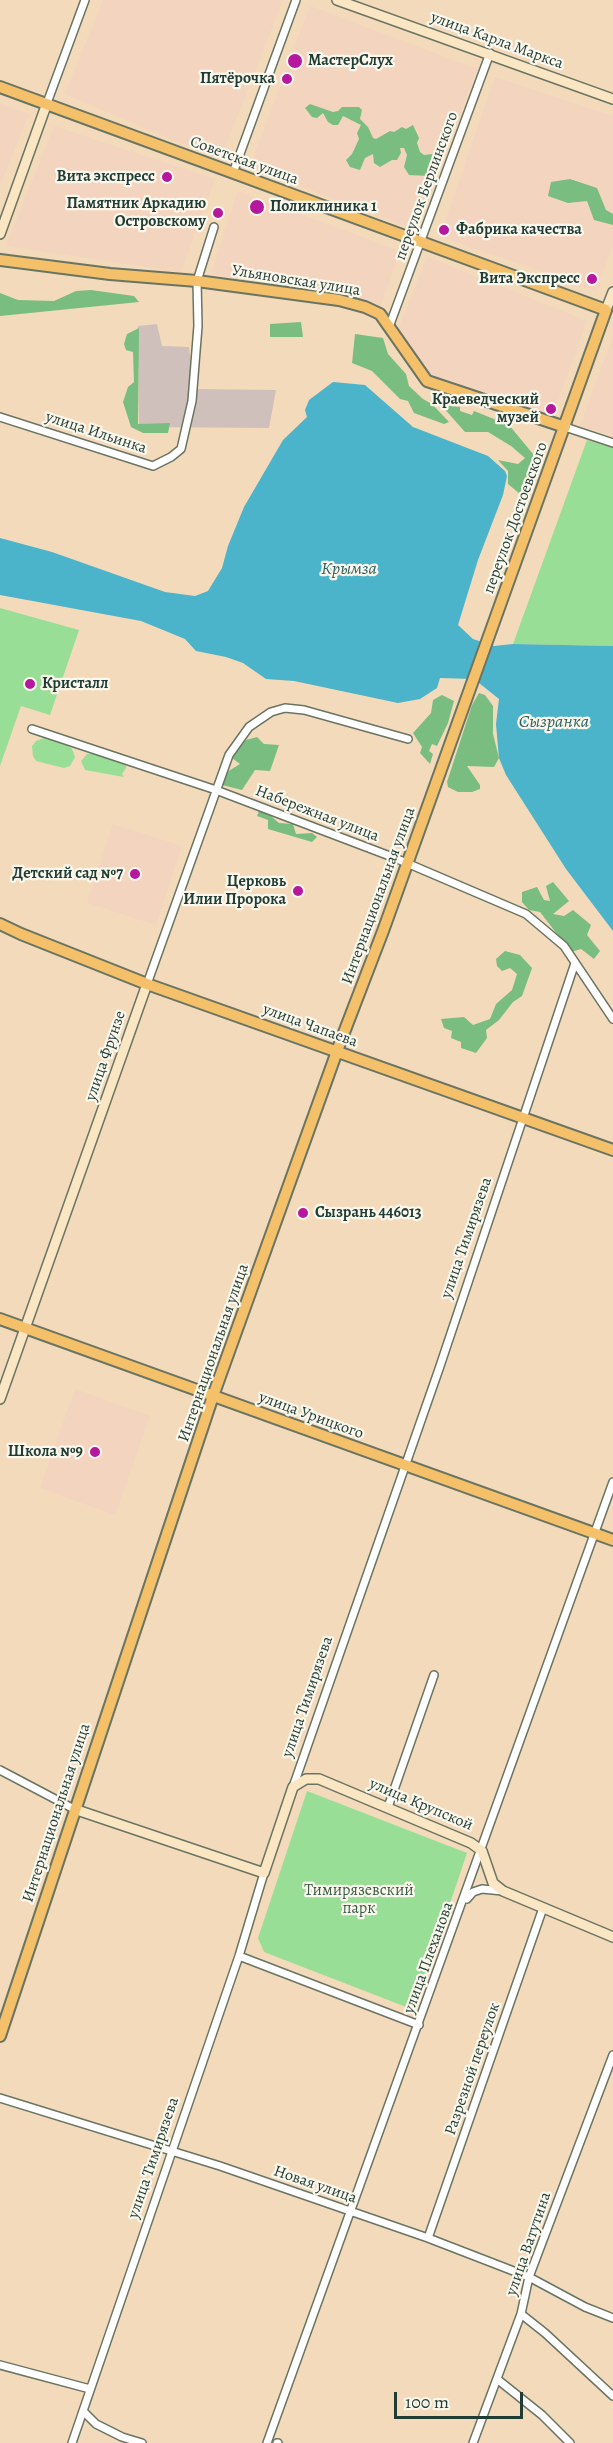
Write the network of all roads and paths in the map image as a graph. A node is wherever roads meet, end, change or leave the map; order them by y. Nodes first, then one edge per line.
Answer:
1 (85, 0) edge
2 (296, 0) edge
3 (337, 0) edge
4 (490, 53) junction
5 (0, 87) edge
6 (613, 99) edge
7 (47, 104) junction
8 (233, 173) junction
9 (213, 226) dead end
10 (0, 234) edge
11 (421, 242) junction
12 (0, 260) edge
13 (197, 281) junction
14 (613, 292) edge
15 (610, 311) edge
16 (389, 327) junction
17 (0, 417) edge
18 (566, 427) junction
19 (613, 443) edge
20 (471, 686) joint
21 (32, 729) dead end
22 (408, 739) dead end
23 (216, 790) junction
24 (407, 864) junction
25 (0, 924) edge
26 (575, 963) junction
27 (147, 984) junction
28 (613, 1019) edge
29 (337, 1052) junction
30 (523, 1118) junction
31 (613, 1150) edge
32 (0, 1318) edge
33 (26, 1328) junction
34 (213, 1396) junction
35 (0, 1399) edge
36 (405, 1466) junction
37 (613, 1482) edge
38 (595, 1534) junction
39 (613, 1540) edge
40 (434, 1675) dead end
41 (0, 1770) edge
42 (293, 1786) junction
43 (388, 1807) junction
44 (74, 1809) junction
45 (482, 1851) junction
46 (264, 1873) junction
47 (503, 1891) junction
48 (463, 1903) junction
49 (543, 1908) junction
50 (613, 1937) edge
51 (239, 1956) junction
52 (419, 2025) junction
53 (0, 2036) edge
54 (613, 2055) edge
55 (0, 2098) edge
56 (173, 2151) junction
57 (351, 2212) junction
58 (428, 2238) junction
59 (529, 2277) junction
60 (520, 2314) junction
61 (613, 2318) edge
62 (0, 2365) edge
63 (497, 2379) junction
64 (90, 2389) junction
65 (613, 2396) edge
66 (82, 2410) junction
67 (72, 2443) edge
68 (142, 2443) edge
69 (267, 2443) edge
70 (473, 2443) edge
71 (570, 2443) edge

1 - 7 street
2 - 8 street
3 - 4 street, улица Карла Маркса
4 - 6 street, улица Карла Маркса
4 - 11 street, переулок Берлинского
5 - 7 main road, Советская улица
7 - 8 main road, Советская улица
7 - 10 street
8 - 11 main road, Советская улица
9 - 13 street
11 - 15 main road, Советская улица
11 - 16 street, переулок Берлинского
12 - 13 main road, Ульяновская улица
13 - 16 main road, Ульяновская улица
13 - 17 street, улица Ильинка
14 - 15 street, переулок Достоевского
15 - 18 main road, переулок Достоевского
16 - 18 main road, Ульяновская улица
18 - 19 street, Ульяновская улица
18 - 20 main road, переулок Достоевского
20 - 24 main road, Интернациональная улица
21 - 23 street, Набережная улица
22 - 23 street, улица Фрунзе
23 - 24 street, Набережная улица
23 - 27 street, улица Фрунзе
24 - 26 street, Набережная улица
24 - 29 main road, Интернациональная улица
25 - 27 main road, улица Чапаева
26 - 28 street, Набережная улица
26 - 30 street, улица Тимирязева
27 - 29 main road, улица Чапаева
27 - 33 street, улица Фрунзе
29 - 30 main road, улица Чапаева
29 - 34 main road, Интернациональная улица
30 - 31 main road, улица Чапаева
30 - 36 street, улица Тимирязева
32 - 33 main road, улица Урицкого
33 - 34 main road, улица Урицкого
33 - 35 street, улица Фрунзе
34 - 36 main road, улица Урицкого
34 - 44 main road, Интернациональная улица
36 - 38 main road, улица Урицкого
36 - 42 street, улица Тимирязева
37 - 38 street, улица Плеханова
38 - 39 main road, улица Урицкого
38 - 45 street, улица Плеханова
40 - 43 street
41 - 44 street
42 - 43 street, улица Крупской
42 - 46 street, улица Тимирязева
43 - 45 street, улица Крупской
44 - 46 street
44 - 53 main road, Интернациональная улица
45 - 47 street, улица Крупской
45 - 48 street, улица Плеханова
46 - 51 street, улица Тимирязева
47 - 48 street
47 - 49 street
48 - 52 street, улица Плеханова
49 - 50 street
49 - 58 street, Разрезной переулок
51 - 52 street
51 - 56 street, улица Тимирязева
52 - 57 street, улица Плеханова
54 - 59 street, улица Ватутина
55 - 56 street, Новая улица
56 - 57 street, Новая улица
56 - 64 street, улица Тимирязева
57 - 58 street, Новая улица
57 - 69 street, улица Плеханова
58 - 59 street, Новая улица
59 - 60 street, улица Ватутина
59 - 61 street, Новая улица
60 - 63 street, улица Ватутина
60 - 65 street
62 - 64 street
63 - 70 street, улица Ватутина
63 - 71 street
64 - 66 street, улица Тимирязева
66 - 67 street, улица Тимирязева
66 - 68 street

